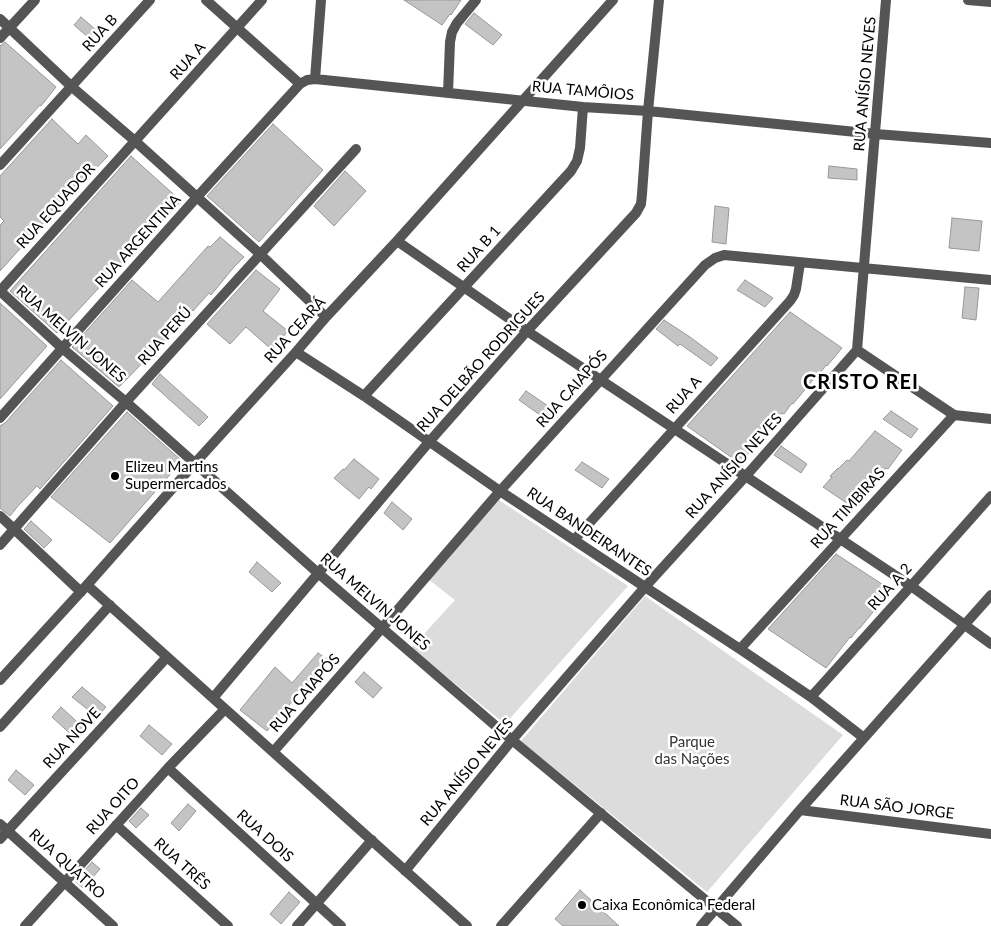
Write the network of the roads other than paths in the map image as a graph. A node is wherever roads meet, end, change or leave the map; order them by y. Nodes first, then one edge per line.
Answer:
1 (35, 0) edge
2 (150, 0) edge
3 (206, 0) edge
4 (262, 0) edge
5 (321, 0) edge
6 (476, 0) edge
7 (613, 0) edge
8 (659, 0) edge
9 (886, 0) edge
10 (968, 0) edge
11 (991, 2) edge
12 (0, 19) edge
13 (10, 28) junction
14 (238, 28) junction
15 (0, 38) edge
16 (314, 79) junction
17 (300, 84) junction
18 (72, 87) junction
19 (448, 93) junction
20 (522, 100) junction
21 (583, 107) junction
22 (648, 111) junction
23 (876, 134) junction
24 (135, 141) junction
25 (991, 143) edge
26 (356, 149) dead end
27 (0, 166) edge
28 (197, 197) junction
29 (397, 241) junction
30 (260, 254) junction
31 (800, 262) junction
32 (864, 269) junction
33 (991, 280) edge
34 (465, 287) junction
35 (0, 291) edge
36 (326, 317) junction
37 (527, 331) junction
38 (62, 348) junction
39 (857, 350) junction
40 (296, 352) junction
41 (600, 380) junction
42 (364, 396) junction
43 (126, 402) junction
44 (954, 415) junction
45 (0, 418) edge
46 (991, 418) edge
47 (674, 428) junction
48 (429, 442) junction
49 (195, 463) junction
50 (745, 477) junction
51 (500, 490) junction
52 (991, 496) edge
53 (0, 516) edge
54 (14, 529) junction
55 (840, 539) junction
56 (574, 540) junction
57 (0, 545) edge
58 (318, 573) junction
59 (912, 586) junction
60 (84, 588) junction
61 (645, 588) junction
62 (991, 595) edge
63 (110, 605) junction
64 (964, 625) junction
65 (382, 628) junction
66 (991, 644) edge
67 (740, 649) junction
68 (167, 657) junction
69 (0, 680) edge
70 (213, 698) junction
71 (811, 698) junction
72 (225, 709) junction
73 (0, 727) edge
74 (864, 738) junction
75 (512, 740) junction
76 (273, 752) junction
77 (168, 768) junction
78 (800, 810) junction
79 (601, 813) junction
80 (116, 825) junction
81 (4, 827) edge
82 (991, 834) edge
83 (0, 839) edge
84 (372, 840) junction
85 (405, 870) junction
86 (65, 882) junction
87 (317, 904) junction
88 (716, 908) junction
89 (25, 926) edge
90 (113, 926) edge
91 (228, 926) edge
92 (297, 926) edge
93 (341, 926) edge
94 (467, 926) edge
95 (501, 926) edge
96 (701, 926) edge
97 (737, 926) edge

1 - 13 street
2 - 18 street, RUA B
3 - 14 street
4 - 14 street, RUA A
5 - 16 street
6 - 19 street
7 - 20 street, RUA CEARÁ
8 - 22 street, RUA DELBÃO RODRIGUES
9 - 23 street, RUA ANÍSIO NEVES
10 - 11 street
12 - 13 street
13 - 15 street
13 - 18 street
14 - 17 street
14 - 24 street, RUA A
16 - 17 street, RUA TAMÔIOS
16 - 19 street, RUA TAMÔIOS
17 - 28 street, RUA ARGENTINA
18 - 24 street
18 - 27 street, RUA B
19 - 20 street, RUA TAMÔIOS
20 - 21 street, RUA TAMÔIOS
20 - 29 street, RUA CEARÁ
21 - 22 street, RUA TAMÔIOS
21 - 34 street, RUA B 1
22 - 23 street, RUA TAMÔIOS
22 - 37 street, RUA DELBÃO RODRIGUES
23 - 25 street, RUA TAMÔIOS
23 - 32 street, RUA ANÍSIO NEVES
24 - 28 street
24 - 35 street, RUA EQUADOR
26 - 30 street, RUA PERÚ
28 - 30 street
28 - 38 street, RUA ARGENTINA
29 - 34 street
29 - 36 street, RUA CEARÁ
30 - 36 street
30 - 43 street, RUA PERÚ
31 - 32 street, RUA CAIAPÓS
31 - 41 street, RUA CAIAPÓS
31 - 47 street, RUA A
32 - 33 street, RUA CAIAPÓS
32 - 39 street, RUA ANÍSIO NEVES
34 - 37 street
34 - 42 street, RUA B 1
35 - 38 street, RUA MELVIN JONES
36 - 40 street, RUA CEARÁ
37 - 41 street
37 - 48 street, RUA DELBÃO RODRIGUES
38 - 43 street, RUA MELVIN JONES
38 - 45 street, RUA ARGENTINA
39 - 44 street
39 - 50 street, RUA ANÍSIO NEVES
40 - 42 street, RUA BANDEIRANTES
40 - 49 street, RUA CEARÁ
41 - 47 street
41 - 51 street, RUA CAIAPÓS
42 - 48 street, RUA BANDEIRANTES
43 - 49 street, RUA MELVIN JONES
43 - 54 street, RUA PERÚ
44 - 46 street
44 - 55 street, RUA TIMBIRAS
47 - 50 street
47 - 56 street, RUA A
48 - 51 street, RUA BANDEIRANTES
48 - 58 street, RUA DELBÃO RODRIGUES
49 - 58 street, RUA MELVIN JONES
49 - 60 street, RUA CEARÁ
50 - 55 street
50 - 61 street, RUA ANÍSIO NEVES
51 - 56 street, RUA BANDEIRANTES
51 - 65 street, RUA CAIAPÓS
52 - 59 street, RUA A 2
53 - 54 street
54 - 57 street, RUA PERÚ
54 - 60 street
55 - 59 street
55 - 67 street, RUA TIMBIRAS
56 - 61 street, RUA BANDEIRANTES
58 - 65 street, RUA MELVIN JONES
58 - 70 street, RUA DELBÃO RODRIGUES
59 - 64 street
59 - 71 street, RUA A 2
60 - 63 street
60 - 69 street, RUA CEARÁ
61 - 67 street, RUA BANDEIRANTES
61 - 75 street, RUA ANÍSIO NEVES
62 - 64 street
63 - 68 street
63 - 73 street
64 - 66 street
64 - 74 street
65 - 75 street, RUA MELVIN JONES
65 - 76 street, RUA CAIAPÓS
67 - 71 street, RUA BANDEIRANTES
68 - 70 street
68 - 81 street, RUA NOVE
70 - 72 street
71 - 74 street, RUA BANDEIRANTES
72 - 76 street
72 - 77 street, RUA OITO
74 - 78 street
75 - 79 street, RUA MELVIN JONES
75 - 85 street, RUA ANÍSIO NEVES
76 - 84 street
77 - 80 street, RUA OITO
77 - 87 street, RUA DOIS
78 - 82 street, RUA SÃO JORGE
78 - 88 street
79 - 88 street, RUA MELVIN JONES
79 - 95 street
80 - 86 street, RUA OITO
80 - 91 street, RUA TRÊS
81 - 83 street, RUA NOVE
81 - 86 street, RUA QUATRO
84 - 85 street
84 - 87 street
85 - 94 street
86 - 89 street, RUA OITO
86 - 90 street, RUA QUATRO
87 - 92 street
87 - 93 street, RUA DOIS
88 - 96 street
88 - 97 street, RUA MELVIN JONES

